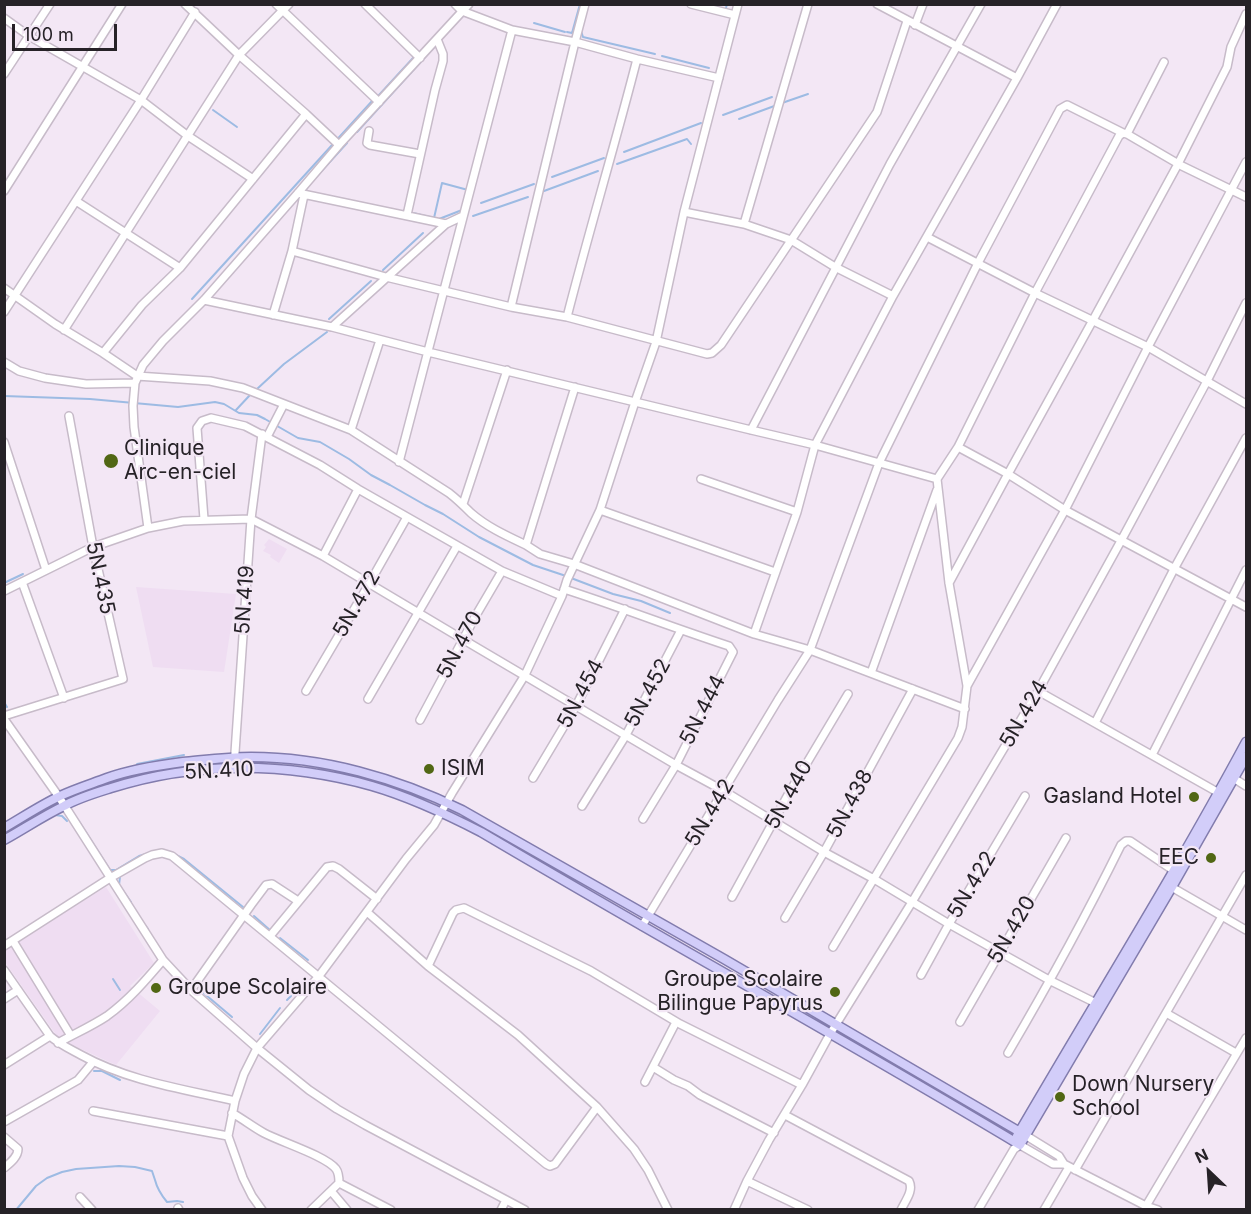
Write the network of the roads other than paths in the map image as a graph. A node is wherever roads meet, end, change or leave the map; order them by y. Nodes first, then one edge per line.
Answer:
1 (50, 4) edge
2 (122, 4) edge
3 (185, 4) edge
4 (276, 4) edge
5 (289, 4) edge
6 (366, 4) edge
7 (455, 4) edge
8 (469, 4) edge
9 (585, 4) edge
10 (691, 4) edge
11 (738, 4) edge
12 (808, 4) edge
13 (877, 4) edge
14 (923, 4) edge
15 (981, 4) edge
16 (1057, 4) edge
17 (283, 11) junction
18 (462, 11) junction
19 (195, 12) junction
20 (1246, 14) edge
21 (735, 15) junction
22 (4, 18) edge
23 (907, 21) junction
24 (915, 25) junction
25 (512, 30) junction
26 (29, 36) junction
27 (437, 39) junction
28 (575, 42) junction
29 (958, 47) junction
30 (239, 55) junction
31 (420, 58) junction
32 (637, 59) junction
33 (1164, 62) dead end
34 (84, 66) junction
35 (4, 74) edge
36 (719, 78) junction
37 (1017, 78) junction
38 (141, 100) junction
39 (379, 102) junction
40 (306, 114) junction
41 (369, 130) dead end
42 (1125, 133) junction
43 (188, 136) junction
44 (339, 145) junction
45 (420, 154) junction
46 (1246, 162) edge
47 (1178, 164) junction
48 (253, 179) junction
49 (1231, 190) junction
50 (4, 191) edge
51 (301, 194) junction
52 (1246, 197) edge
53 (76, 201) junction
54 (684, 212) junction
55 (406, 215) junction
56 (464, 216) junction
57 (446, 224) junction
58 (744, 224) junction
59 (127, 233) junction
60 (927, 237) junction
61 (790, 240) junction
62 (292, 251) junction
63 (978, 263) junction
64 (836, 267) junction
65 (180, 268) junction
66 (386, 277) junction
67 (4, 288) edge
68 (444, 291) junction
69 (1035, 293) junction
70 (16, 296) junction
71 (893, 296) junction
72 (204, 300) junction
73 (1246, 303) edge
74 (511, 307) junction
75 (4, 312) edge
76 (273, 315) junction
77 (567, 318) junction
78 (1093, 320) junction
79 (332, 327) junction
80 (64, 330) junction
81 (380, 339) junction
82 (656, 342) junction
83 (1148, 347) junction
84 (428, 352) junction
85 (103, 353) junction
86 (4, 362) edge
87 (507, 370) junction
88 (136, 379) junction
89 (1207, 381) junction
90 (575, 387) junction
91 (635, 402) junction
92 (284, 404) junction
93 (1246, 404) edge
94 (69, 416) dead end
95 (351, 430) junction
96 (751, 430) junction
97 (264, 436) junction
98 (1246, 438) edge
99 (4, 442) edge
100 (815, 445) junction
101 (958, 447) junction
102 (399, 462) junction
103 (879, 463) junction
104 (1008, 474) junction
105 (701, 479) dead end
106 (938, 483) junction
107 (358, 489) junction
108 (463, 504) junction
109 (600, 510) junction
110 (1065, 510) junction
111 (796, 512) junction
112 (407, 517) junction
113 (204, 519) junction
114 (251, 519) junction
115 (148, 528) junction
116 (1122, 539) junction
117 (526, 545) junction
118 (457, 546) junction
119 (93, 547) junction
120 (323, 556) junction
121 (574, 566) junction
122 (1174, 569) junction
123 (46, 570) junction
124 (1246, 570) edge
125 (502, 571) junction
126 (775, 572) junction
127 (22, 582) junction
128 (949, 583) junction
129 (369, 584) junction
130 (4, 591) edge
131 (563, 592) junction
132 (1231, 599) junction
133 (1246, 607) edge
134 (625, 609) junction
135 (418, 612) junction
136 (681, 630) junction
137 (754, 634) junction
138 (464, 640) junction
139 (810, 650) junction
140 (871, 674) junction
141 (525, 675) junction
142 (968, 686) junction
143 (913, 689) junction
144 (306, 691) dead end
145 (1038, 691) junction
146 (848, 694) dead end
147 (64, 698) junction
148 (368, 699) dead end
149 (576, 706) junction
150 (964, 710) junction
151 (4, 717) edge
152 (420, 720) dead end
153 (1095, 723) junction
154 (626, 735) junction
155 (1246, 742) edge
156 (1152, 755) junction
157 (234, 757) junction
158 (1246, 757) edge
159 (676, 765) junction
160 (234, 767) junction
161 (533, 778) dead end
162 (1235, 779) junction
163 (1246, 786) edge
164 (724, 791) junction
165 (1219, 793) junction
166 (1025, 796) dead end
167 (59, 797) junction
168 (447, 802) junction
169 (64, 805) junction
170 (582, 806) dead end
171 (442, 812) junction
172 (643, 819) dead end
173 (774, 821) junction
174 (4, 828) edge
175 (509, 836) junction
176 (1066, 838) dead end
177 (4, 840) edge
178 (503, 845) junction
179 (824, 852) junction
180 (1173, 870) junction
181 (1246, 875) edge
182 (110, 878) junction
183 (874, 879) junction
184 (1169, 886) junction
185 (732, 897) dead end
186 (377, 899) junction
187 (298, 901) junction
188 (912, 902) junction
189 (367, 912) junction
190 (244, 915) junction
191 (648, 916) junction
192 (1222, 916) junction
193 (785, 918) dead end
194 (949, 924) junction
195 (642, 927) junction
196 (1246, 930) edge
197 (270, 936) junction
198 (13, 941) junction
199 (4, 946) edge
200 (833, 947) dead end
201 (999, 952) junction
202 (163, 960) junction
203 (428, 966) junction
204 (4, 970) edge
205 (921, 975) dead end
206 (319, 976) junction
207 (1051, 981) junction
208 (18, 990) junction
209 (191, 990) junction
210 (4, 999) edge
211 (1100, 1004) junction
212 (1166, 1013) junction
213 (676, 1022) junction
214 (960, 1022) dead end
215 (836, 1025) junction
216 (830, 1034) junction
217 (50, 1036) junction
218 (70, 1036) junction
219 (1246, 1038) edge
220 (58, 1043) junction
221 (257, 1048) junction
222 (1008, 1053) dead end
223 (1236, 1053) junction
224 (93, 1062) junction
225 (4, 1065) edge
226 (653, 1067) junction
227 (645, 1082) dead end
228 (802, 1085) junction
229 (235, 1101) junction
230 (597, 1107) junction
231 (93, 1111) dead end
232 (232, 1113) junction
233 (785, 1115) junction
234 (4, 1122) edge
235 (774, 1133) junction
236 (1023, 1133) junction
237 (228, 1136) junction
238 (4, 1137) edge
239 (1016, 1145) junction
240 (1069, 1167) junction
241 (4, 1168) edge
242 (747, 1181) junction
243 (339, 1183) junction
244 (331, 1191) junction
245 (80, 1197) dead end
246 (506, 1200) junction
247 (1146, 1206) junction
248 (92, 1209) edge
249 (262, 1209) edge
250 (311, 1209) edge
251 (347, 1209) edge
252 (391, 1209) edge
253 (501, 1209) edge
254 (525, 1209) edge
255 (668, 1209) edge
256 (735, 1209) edge
257 (808, 1209) edge
258 (901, 1209) edge
259 (978, 1209) edge
260 (1044, 1209) edge
261 (1158, 1209) edge

1 - 26 street
2 - 34 street
3 - 19 street
4 - 17 street
5 - 17 street
6 - 31 street
7 - 18 street
8 - 18 street
9 - 28 street
10 - 21 street
11 - 21 street
12 - 58 street
13 - 23 street
14 - 24 street
15 - 29 street
16 - 37 street
17 - 30 street
17 - 39 street
18 - 25 street
18 - 27 street
19 - 30 street
19 - 38 street
20 - 47 street
21 - 36 street
22 - 26 street
23 - 24 street
23 - 61 street
24 - 29 street
25 - 28 street
25 - 56 street
26 - 34 street
26 - 35 street
27 - 31 street
27 - 45 street
28 - 32 street
28 - 74 street
29 - 37 street
29 - 64 street
30 - 40 street
30 - 43 street
31 - 39 street
32 - 36 street
32 - 77 street
33 - 42 street
34 - 38 street
34 - 50 street
36 - 54 street
37 - 60 street
38 - 43 street
38 - 53 street
39 - 44 street
40 - 44 street
40 - 48 street
41 - 45 street
42 - 47 street
42 - 63 street, 5N.442
42 - 69 street
43 - 48 street
43 - 59 street
44 - 51 street
45 - 55 street
46 - 49 street
47 - 49 street
47 - 78 street
48 - 65 street
49 - 52 street
49 - 83 street
51 - 55 street
51 - 62 street
51 - 72 street
53 - 59 street
53 - 70 street
54 - 58 street
54 - 82 street
55 - 57 street
56 - 57 street
56 - 68 street
57 - 66 street
58 - 61 street
59 - 65 street
59 - 80 street
60 - 63 street
60 - 71 street
61 - 64 street
61 - 82 street
62 - 66 street
62 - 76 street
63 - 69 street
63 - 103 street, 5N.442
64 - 71 street
64 - 96 street
65 - 85 street
66 - 68 street
66 - 79 street
67 - 70 street
68 - 74 street
68 - 84 street
69 - 78 street
69 - 101 street
70 - 75 street
70 - 80 street
71 - 100 street
72 - 76 street
72 - 88 street
73 - 89 street, 5N.424
74 - 77 street
76 - 79 street
77 - 82 street
78 - 83 street
78 - 104 street
79 - 81 street
80 - 85 street
81 - 84 street
81 - 95 street
82 - 91 street
83 - 89 street
83 - 110 street
84 - 87 street
84 - 102 street
85 - 88 street
86 - 88 street
87 - 90 street
87 - 108 street
88 - 92 street
88 - 115 street
89 - 93 street
89 - 116 street, 5N.424
90 - 91 street
90 - 117 street
91 - 96 street
91 - 109 street
92 - 95 street
92 - 97 street
94 - 119 street, 5N.435
95 - 102 street
96 - 100 street
97 - 107 street
97 - 113 street
97 - 114 street, 5N.419
98 - 122 street
99 - 123 street
100 - 103 street
100 - 111 street
101 - 104 street
101 - 106 street
102 - 108 street
103 - 106 street
103 - 139 street, 5N.442
104 - 110 street
104 - 128 street
105 - 111 street
106 - 128 street
106 - 140 street
107 - 112 street
107 - 120 street
108 - 117 street
109 - 121 street
109 - 126 street
110 - 116 street
110 - 142 street
111 - 126 street
112 - 118 street
112 - 129 street, 5N.472
113 - 114 street
113 - 115 street
114 - 120 street
114 - 157 street, 5N.419
115 - 119 street
116 - 122 street
116 - 145 street, 5N.424
117 - 121 street
118 - 125 street
118 - 135 street
119 - 123 street
119 - 147 street, 5N.435
120 - 129 street
121 - 131 street
121 - 137 street
122 - 132 street
122 - 153 street
123 - 127 street
124 - 132 street
125 - 131 street
125 - 138 street, 5N.470
126 - 137 street
127 - 130 street
127 - 147 street
128 - 142 street
129 - 135 street
129 - 144 street, 5N.472
131 - 134 street
131 - 141 street
132 - 133 street
132 - 156 street
134 - 136 street
134 - 149 street, 5N.454
135 - 138 street
135 - 148 street
136 - 154 street, 5N.452
136 - 159 street, 5N.444
137 - 139 street
138 - 141 street
138 - 152 street, 5N.470
139 - 140 street
139 - 164 street, 5N.442
140 - 143 street
141 - 149 street
141 - 168 street
142 - 150 street
143 - 150 street
143 - 179 street, 5N.438
145 - 153 street
145 - 188 street, 5N.424
146 - 173 street, 5N.440
147 - 151 street, 5N.435
149 - 154 street
149 - 161 street, 5N.454
150 - 183 street
151 - 167 street
153 - 156 street
154 - 159 street
154 - 170 street, 5N.452
155 - 165 main road
156 - 165 street
157 - 160 street, 5N.419
157 - 167 main road
157 - 168 main road
158 - 162 main road
159 - 164 street
159 - 172 street, 5N.444
160 - 169 main road, 5N.410
160 - 171 main road, 5N.410
162 - 163 street
162 - 184 main road
164 - 173 street
164 - 191 street, 5N.442
165 - 180 main road
166 - 194 street, 5N.422
167 - 169 street
167 - 174 main road
168 - 171 street
168 - 175 main road
169 - 177 main road, 5N.410
169 - 182 street
171 - 178 main road, 5N.410
171 - 186 street
173 - 179 street
173 - 185 street, 5N.440
175 - 178 main road
175 - 191 main road
176 - 201 street, 5N.420
178 - 195 main road, 5N.410
179 - 183 street
179 - 193 street, 5N.438
180 - 184 main road
180 - 207 street
181 - 192 street
182 - 190 street
182 - 198 street
182 - 202 street
183 - 188 street
183 - 200 street
184 - 192 street
184 - 211 main road
186 - 187 street
186 - 189 street
187 - 190 street
187 - 197 street
188 - 194 street
188 - 215 street, 5N.424
189 - 203 street
189 - 206 street
190 - 197 street
190 - 209 street
191 - 195 street, 5N.442
191 - 215 main road
192 - 196 street
192 - 212 street
194 - 201 street
194 - 205 street, 5N.422
195 - 216 main road, 5N.410
197 - 206 street
198 - 199 street
198 - 218 street
201 - 207 street
201 - 214 street, 5N.420
202 - 209 street
202 - 218 street
203 - 213 street
203 - 230 street
204 - 208 street
206 - 221 street
206 - 230 street
207 - 211 street
207 - 222 street
208 - 210 street
208 - 217 street
209 - 221 street
211 - 236 main road
212 - 223 street
212 - 240 street
213 - 226 street
213 - 228 street
215 - 216 street, 5N.424
215 - 236 main road
216 - 228 street, 5N.424
216 - 239 main road, 5N.410
217 - 220 street
217 - 225 street
218 - 220 street
219 - 223 street
220 - 224 street
221 - 229 street
221 - 246 street
223 - 247 street
224 - 229 street
224 - 234 street
226 - 227 street
226 - 235 street
228 - 233 street, 5N.424
229 - 232 street
230 - 255 street
231 - 237 street
232 - 237 street
232 - 243 street
233 - 235 street, 5N.424
233 - 258 street
235 - 242 street, 5N.424
236 - 239 main road
236 - 240 street
237 - 249 street
238 - 241 street
239 - 240 street
239 - 259 street
240 - 247 street
240 - 260 street
242 - 256 street, 5N.424
242 - 257 street
243 - 244 street
243 - 252 street
244 - 250 street
244 - 251 street
245 - 248 street
246 - 253 street
246 - 254 street
247 - 261 street

